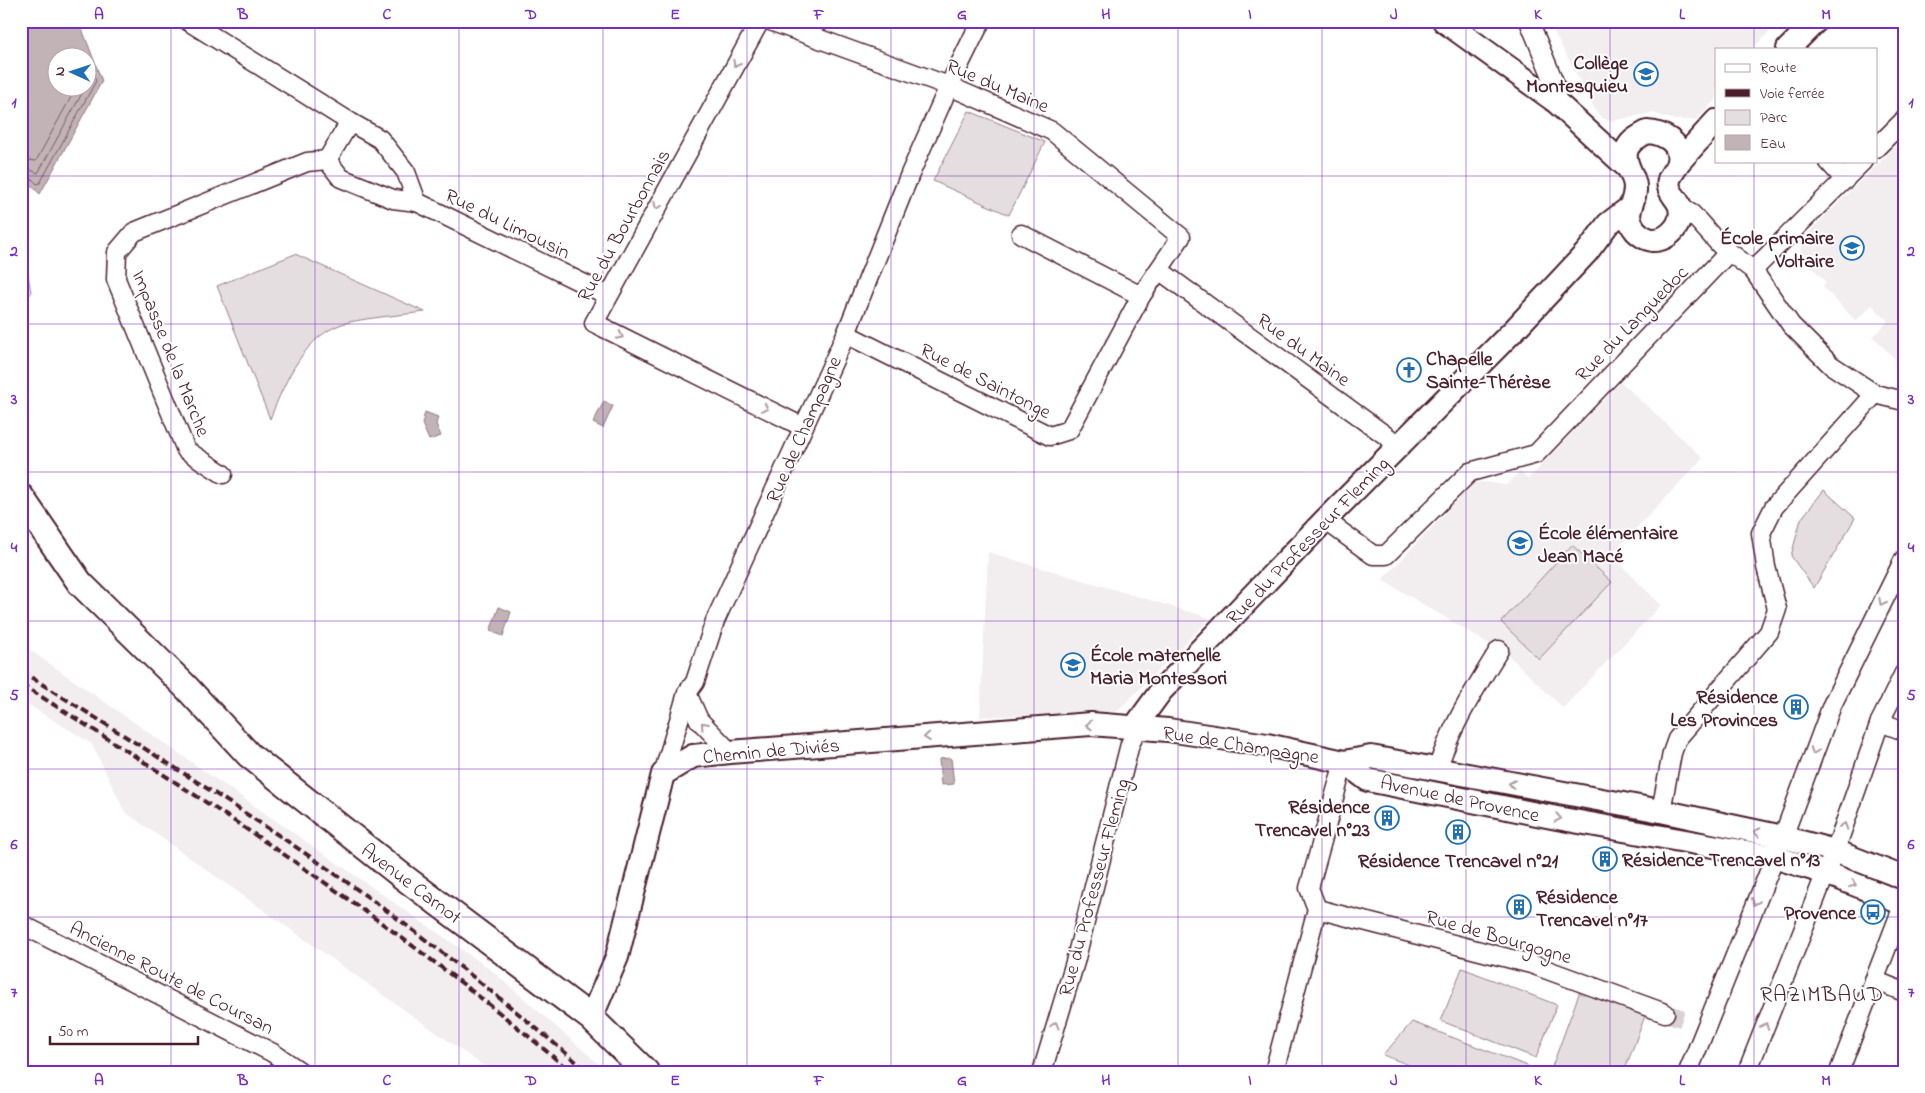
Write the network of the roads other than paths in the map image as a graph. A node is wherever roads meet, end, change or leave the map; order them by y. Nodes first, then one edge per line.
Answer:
1 (188, 21) edge
2 (760, 21) edge
3 (770, 21) edge
4 (981, 21) edge
5 (1444, 21) edge
6 (1530, 21) edge
7 (1816, 21) edge
8 (1789, 48) edge
9 (949, 86) junction
10 (1555, 101) junction
11 (1904, 120) edge
12 (350, 122) junction
13 (1712, 126) edge
14 (1590, 132) junction
15 (1631, 141) junction
16 (1878, 146) edge
17 (1675, 152) junction
18 (327, 160) junction
19 (1829, 162) edge
20 (1863, 162) edge
21 (1628, 168) junction
22 (1845, 180) junction
23 (417, 202) junction
24 (1680, 207) junction
25 (1629, 208) junction
26 (1672, 233) junction
27 (1022, 234) dead end
28 (1640, 235) junction
29 (1181, 237) joint
30 (1724, 249) junction
31 (1587, 252) junction
32 (1159, 270) junction
33 (1753, 270) junction
34 (608, 295) junction
35 (1141, 296) junction
36 (846, 334) junction
37 (1875, 394) junction
38 (1904, 400) edge
39 (803, 427) junction
40 (1400, 446) junction
41 (224, 474) dead end
42 (21, 497) edge
43 (1325, 520) junction
44 (1904, 559) edge
45 (1499, 650) dead end
46 (1904, 673) edge
47 (687, 693) junction
48 (1880, 722) junction
49 (1138, 728) junction
50 (1904, 731) edge
51 (730, 752) junction
52 (1344, 762) junction
53 (1436, 770) junction
54 (663, 774) junction
55 (1661, 811) junction
56 (1778, 847) junction
57 (1835, 851) junction
58 (1826, 873) junction
59 (1904, 878) edge
60 (1904, 904) edge
61 (1317, 909) junction
62 (21, 924) edge
63 (1874, 980) junction
64 (1904, 992) edge
65 (1665, 1013) tunnel mouth
66 (591, 1018) junction
67 (301, 1072) edge
68 (646, 1072) edge
69 (1042, 1072) edge
70 (1274, 1072) edge
71 (1688, 1072) edge
72 (1747, 1072) edge
73 (1839, 1072) edge

1 - 12 street, Rue du Limousin
2 -> 34 street, Rue du Bourbonnais
3 - 9 street, Rue du Maine
4 - 9 street, Rue de Champagne
5 - 10 street
6 - 10 street
7 - 8 street
9 - 29 street, Rue du Maine
9 - 36 street, Rue de Champagne
10 - 14 street
11 - 16 street
12 - 18 street
12 - 23 street, Rue du Limousin
13 - 17 street
14 - 15 street
14 - 21 street
15 - 17 street
15 - 21 street
17 - 24 street
18 - 23 street, Rue du Limousin
18 - 41 street, Impasse de la Marche
19 - 22 street
20 - 22 street
21 - 25 street
22 - 33 street
23 - 34 street, Rue du Limousin
24 - 26 street
24 - 30 street
25 - 28 street
25 - 31 street, Rue du Professeur Fleming
26 - 28 street, Rue du Professeur Fleming
26 - 30 street
27 - 35 street
28 - 31 street, Rue du Professeur Fleming
29 - 32 street, Rue de Saintonge
30 - 33 street
30 - 43 street, Rue du Languedoc
31 - 40 street, Rue du Professeur Fleming
32 - 35 street, Rue de Saintonge
32 - 40 street, Rue du Maine
33 - 37 street
34 -> 39 street, Rue du Bourbonnais
35 - 36 street, Rue de Saintonge
36 - 39 street, Rue de Champagne
37 - 38 street
37 - 55 street
39 - 47 street, Rue de Champagne
40 - 43 street, Rue du Professeur Fleming
42 - 66 main road, Avenue Carnot
43 - 49 street, Rue du Professeur Fleming
44 -> 56 street
45 - 53 street
46 - 48 street
51 -> 47 street
47 - 54 street, Rue de Champagne
48 - 50 street
57 -> 48 street
49 -> 51 street, Chemin de Diviés
49 - 52 street, Rue de Champagne
69 -> 49 street, Rue du Professeur Fleming
51 - 54 street, Chemin de Diviés
52 - 53 street, Avenue de Provence
52 -> 56 street, Avenue de Provence
52 - 61 street
55 -> 53 street, Avenue de Provence
54 - 66 street
56 -> 55 street, Avenue de Provence
56 - 57 street, Avenue de Provence
56 - 58 street, Avenue de Provence
56 -> 71 street
57 - 58 street
57 - 59 street, Avenue de Provence
58 -> 60 street, Avenue de Provence
72 -> 58 street
60 - 63 street
61 - 65 street, Rue de Bourgogne
61 - 70 street
62 - 67 street, Ancienne Route de Coursan
63 - 64 street
63 - 73 street
66 - 68 main road, Avenue Carnot

